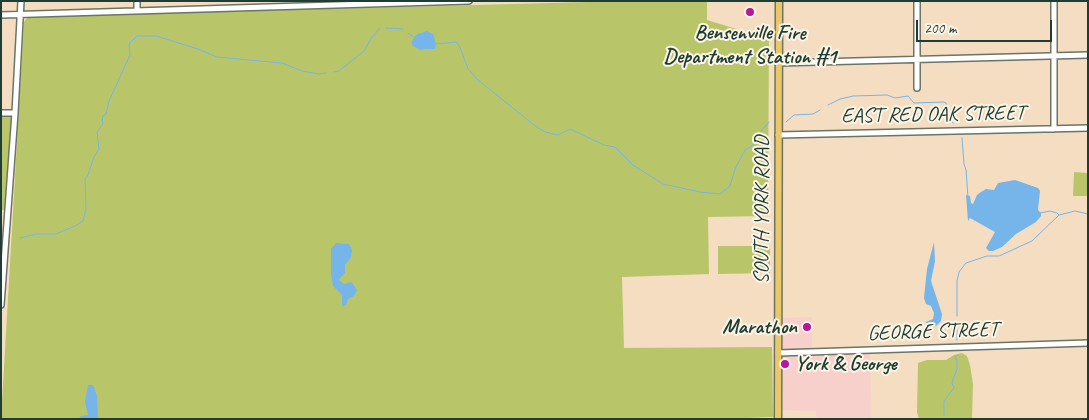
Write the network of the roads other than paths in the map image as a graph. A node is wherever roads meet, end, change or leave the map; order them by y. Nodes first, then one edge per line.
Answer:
1 (21, 1) edge
2 (136, 1) edge
3 (218, 1) edge
4 (453, 1) edge
5 (469, 1) edge
6 (779, 1) edge
7 (917, 1) edge
8 (1054, 1) edge
9 (374, 2) edge
10 (296, 4) edge
11 (218, 8) junction
12 (137, 11) junction
13 (1, 14) edge
14 (20, 14) junction
15 (1088, 55) edge
16 (1053, 56) junction
17 (917, 59) junction
18 (778, 63) junction
19 (917, 88) dead end
20 (1, 113) edge
21 (15, 113) junction
22 (1088, 128) edge
23 (1054, 129) junction
24 (778, 135) junction
25 (1, 208) edge
26 (8, 208) junction
27 (1, 305) edge
28 (1088, 343) edge
29 (778, 353) junction
30 (778, 419) edge

1 - 14 street
2 - 12 street
3 - 11 street
4 - 5 street
4 - 9 street
6 - 18 main road, SOUTH YORK ROAD
7 - 17 street
8 - 16 street
9 - 10 street
10 - 11 street
11 - 12 street
12 - 14 street
13 - 14 street
14 - 21 street
15 - 16 street
16 - 17 street
16 - 23 street
17 - 18 street
17 - 19 street
18 - 24 main road, SOUTH YORK ROAD
20 - 21 street
21 - 26 street
22 - 23 street, EAST RED OAK STREET
23 - 24 street, EAST RED OAK STREET
24 - 29 main road, SOUTH YORK ROAD
25 - 26 street
26 - 27 street
28 - 29 street, GEORGE STREET
29 - 30 main road, SOUTH YORK ROAD

